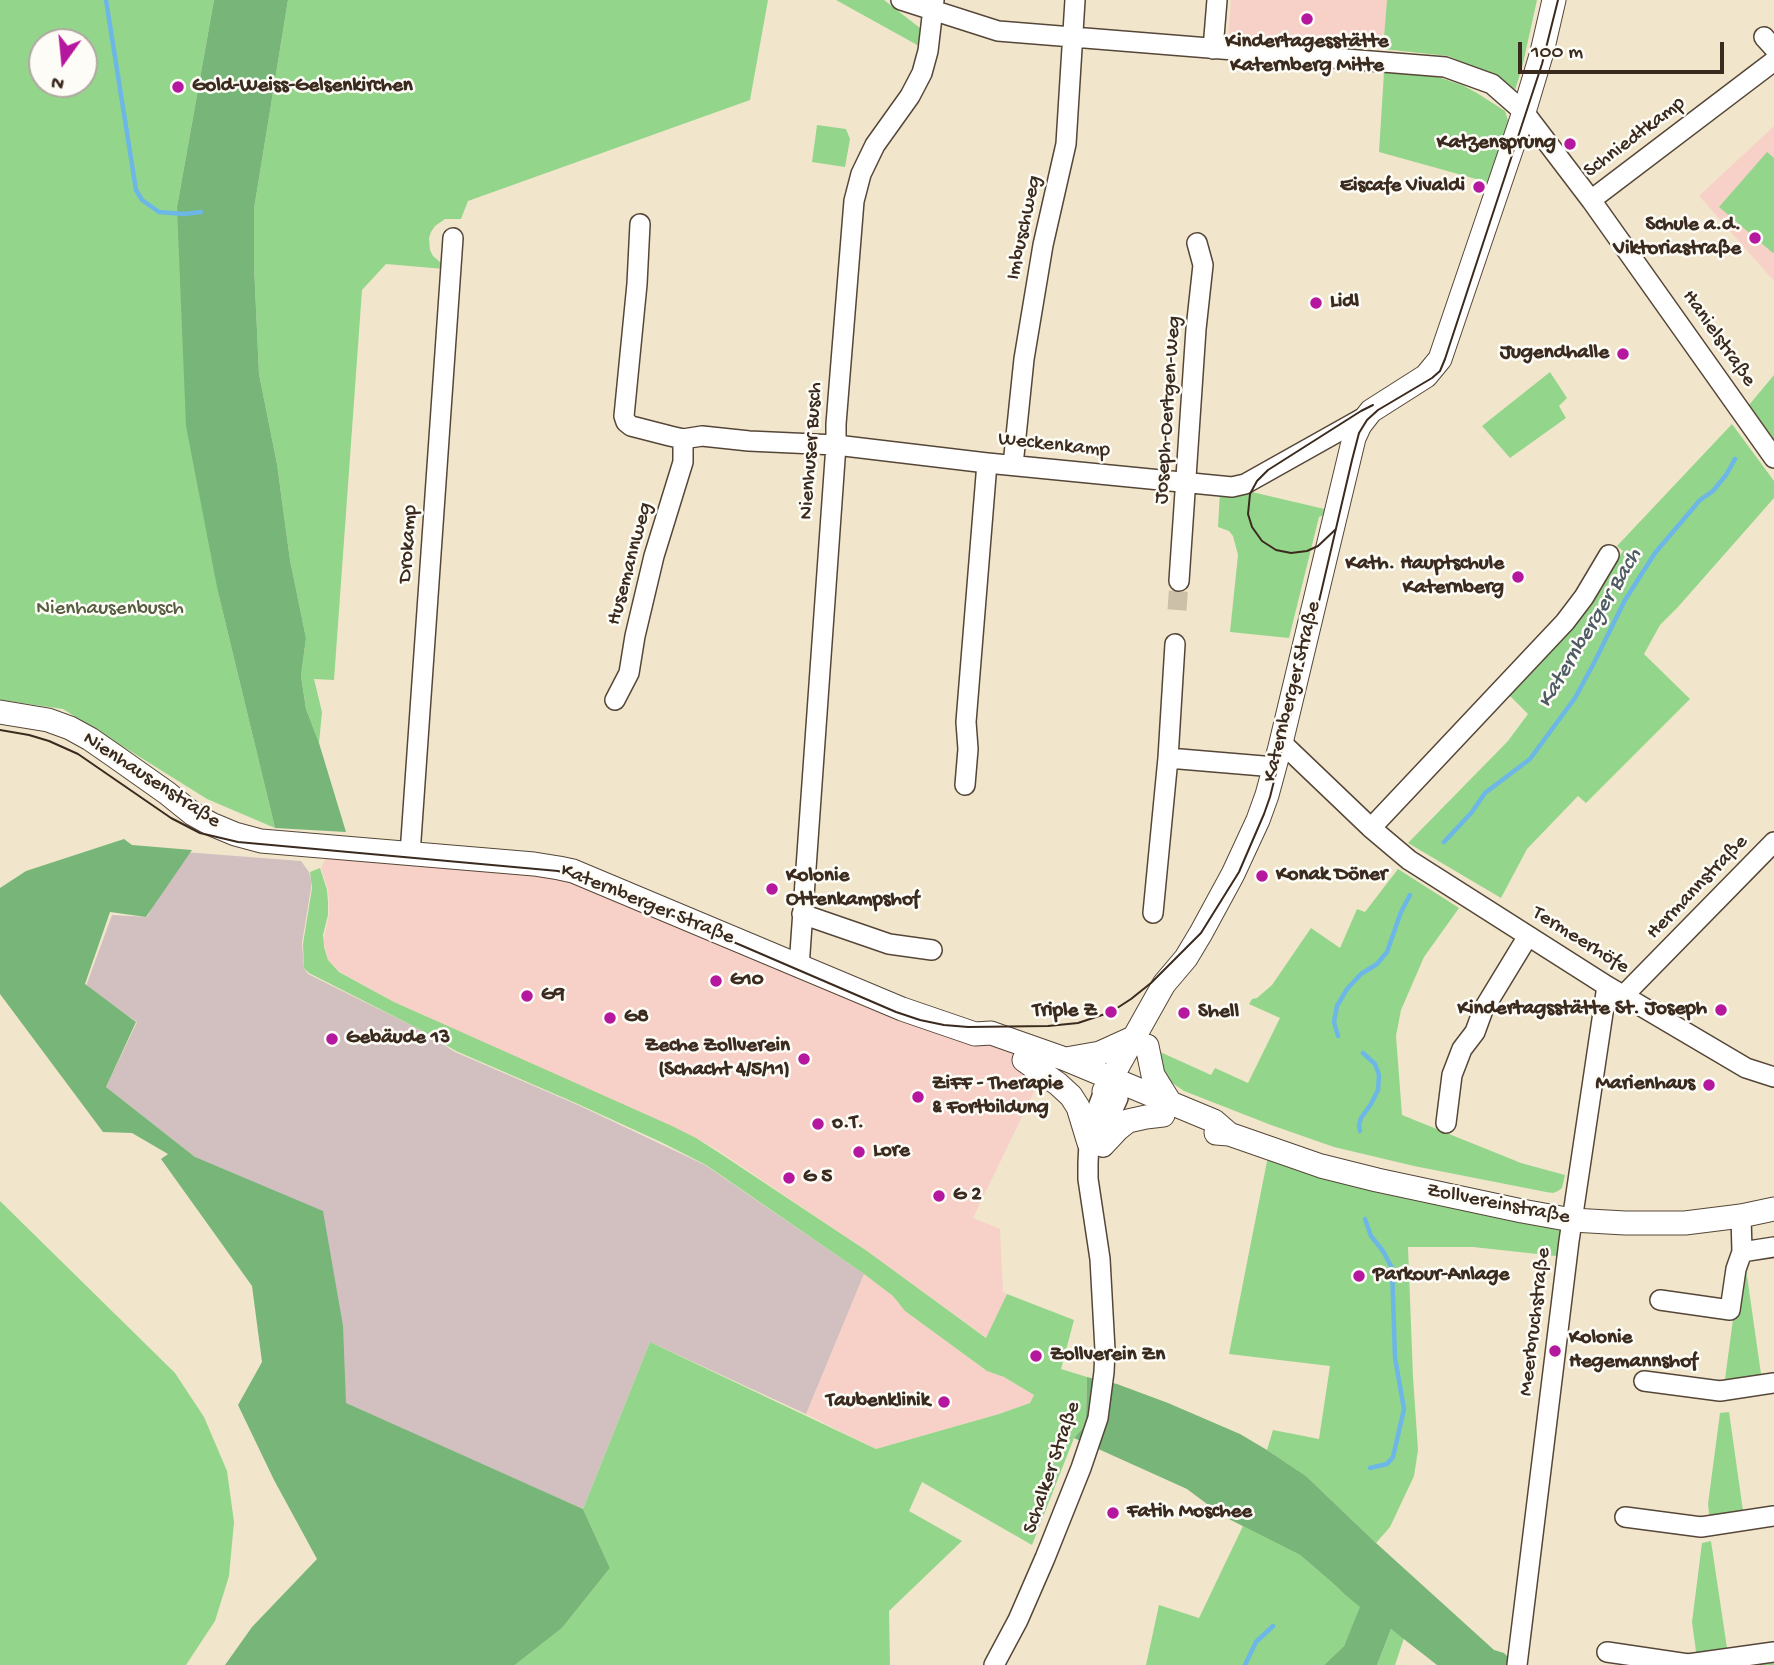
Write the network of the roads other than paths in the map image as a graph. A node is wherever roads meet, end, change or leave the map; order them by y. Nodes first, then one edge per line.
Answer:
1 (901, 0) edge
2 (1075, 0) edge
3 (1217, 0) edge
4 (1554, 0) edge
5 (933, 5) edge
6 (1072, 38) junction
7 (1213, 50) junction
8 (1774, 61) edge
9 (1524, 112) junction
10 (1591, 200) junction
11 (640, 224) dead end
12 (453, 238) dead end
13 (1197, 243) dead end
14 (1368, 415) junction
15 (683, 439) junction
16 (836, 445) junction
17 (1774, 458) edge
18 (987, 463) junction
19 (1013, 465) junction
20 (1264, 473) joint
21 (1186, 483) junction
22 (1609, 555) dead end
23 (1179, 581) tunnel mouth
24 (1175, 644) dead end
25 (615, 700) dead end
26 (0, 712) edge
27 (1281, 742) junction
28 (1168, 758) junction
29 (1275, 767) junction
30 (965, 785) dead end
31 (1371, 828) junction
32 (261, 841) joint
33 (1774, 842) edge
34 (410, 854) junction
35 (802, 914) junction
36 (1153, 914) dead end
37 (1528, 936) junction
38 (932, 950) dead end
39 (799, 967) junction
40 (1607, 986) junction
41 (1624, 995) junction
42 (975, 1034) junction
43 (1140, 1042) junction
44 (1065, 1059) junction
45 (1024, 1060) junction
46 (1774, 1077) edge
47 (1114, 1088) junction
48 (1167, 1109) junction
49 (1446, 1123) dead end
50 (1096, 1144) junction
51 (1774, 1209) edge
52 (1741, 1216) junction
53 (1572, 1220) junction
54 (1774, 1247) edge
55 (1742, 1252) junction
56 (1660, 1300) dead end
57 (1644, 1381) dead end
58 (1774, 1383) edge
59 (1774, 1516) edge
60 (1625, 1517) dead end
61 (1607, 1652) dead end
62 (1774, 1652) edge
63 (994, 1665) edge
64 (1517, 1665) edge

1 - 5 street, Hanielstraße
2 - 6 street, Imbuschweg
3 - 7 street
4 - 9 main road, Katernberger Straße
5 - 6 street, Hanielstraße
5 - 16 street, Nienhuser Busch
6 - 7 street, Hanielstraße
6 - 19 street, Imbuschweg
7 - 9 street, Hanielstraße
8 - 10 street, Schniedtkamp
9 - 10 street, Hanielstraße
9 - 14 main road, Katernberger Straße
10 - 17 street, Hanielstraße
11 - 15 street
12 - 34 street, Drokamp
13 - 21 street, Joseph-Oertgen-Weg
14 - 20 street, Katernberger Straße
14 - 27 main road, Katernberger Straße
15 - 16 street
15 - 25 street, Husemannweg
16 - 18 street, Weckenkamp
16 - 35 street, Nienhuser Busch
18 - 19 street, Weckenkamp
18 - 30 street
19 - 21 street, Weckenkamp
20 - 21 street, Weckenkamp
21 - 23 street, Joseph-Oertgen-Weg
22 - 31 street
24 - 28 street
26 - 32 main road, Nienhausenstraße
27 - 29 main road, Katernberger Straße
27 - 31 street, Termeerhöfe
28 - 29 street
28 - 36 street
29 - 43 main road, Katernberger Straße
31 - 37 street, Termeerhöfe
32 - 34 main road, Katernberger Straße
33 - 41 street, Hermannstraße
34 - 39 main road, Katernberger Straße
35 - 38 street
35 - 39 street, Nienhuser Busch
37 - 40 street, Termeerhöfe
37 - 49 street
39 - 42 main road, Katernberger Straße
40 - 41 street, Termeerhöfe
40 - 53 street, Meerbruchstraße
41 - 46 street, Termeerhöfe
42 - 44 main road, Katernberger Straße
42 - 45 main road, Katernberger Straße
43 - 44 main road
43 - 47 main road, Katernberger Straße
43 - 48 main road
44 - 47 main road, Katernberger Straße
45 - 47 main road, Katernberger Straße
45 - 50 main road
47 - 48 main road, Zollvereinstraße
47 - 50 street, Schalker Straße
48 - 50 main road
48 - 53 main road, Zollvereinstraße
50 - 63 street, Schalker Straße
51 - 52 main road, Zollvereinstraße
52 - 53 main road, Zollvereinstraße
52 - 55 street
53 - 64 street, Meerbruchstraße
54 - 55 street
55 - 56 street
57 - 58 street
59 - 60 street
61 - 62 street

